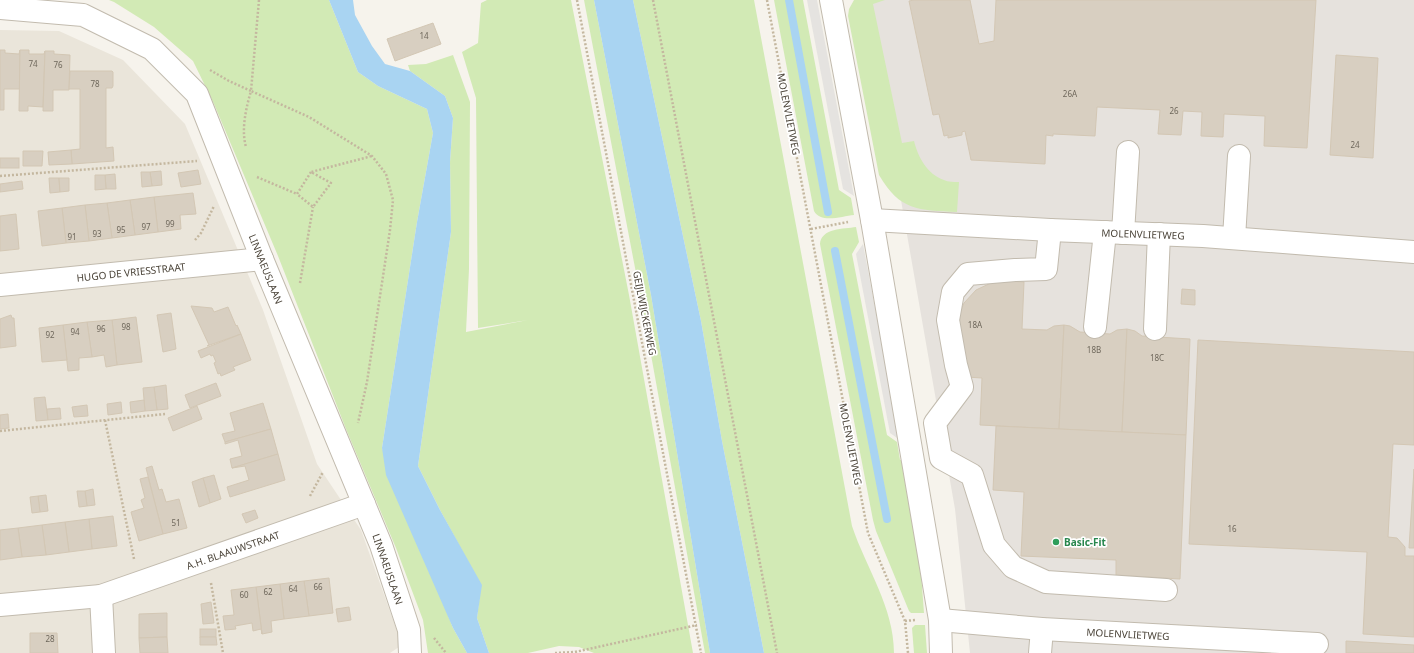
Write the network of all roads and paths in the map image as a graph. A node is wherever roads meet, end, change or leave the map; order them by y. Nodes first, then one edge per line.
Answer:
1 (259, 0) edge
2 (577, 0) edge
3 (653, 0) edge
4 (767, 0) edge
5 (831, 0) edge
6 (0, 8) edge
7 (1128, 152) dead end
8 (372, 156) junction
9 (1239, 156) dead end
10 (222, 159) junction
11 (311, 172) junction
12 (0, 176) edge
13 (232, 182) junction
14 (297, 194) junction
15 (214, 204) dead end
16 (313, 207) junction
17 (872, 220) junction
18 (811, 229) junction
19 (1050, 230) junction
20 (1114, 232) junction
21 (1159, 234) junction
22 (1234, 238) junction
23 (1414, 252) edge
24 (262, 259) junction
25 (167, 268) junction
26 (0, 285) edge
27 (299, 288) dead end
28 (1095, 327) dead end
29 (1155, 329) dead end
30 (165, 414) dead end
31 (105, 420) junction
32 (935, 423) junction
33 (357, 428) dead end
34 (0, 431) edge
35 (908, 432) junction
36 (364, 504) junction
37 (207, 559) junction
38 (139, 583) junction
39 (1166, 590) dead end
40 (101, 596) junction
41 (0, 606) edge
42 (940, 620) junction
43 (696, 625) junction
44 (1042, 629) junction
45 (433, 636) dead end
46 (1317, 644) dead end
47 (104, 653) edge
48 (223, 653) edge
49 (410, 653) edge
50 (446, 653) edge
51 (555, 653) edge
52 (576, 653) edge
53 (701, 653) edge
54 (777, 653) edge
55 (908, 653) edge
56 (941, 653) edge
57 (1040, 653) edge

1 - 8 path
2 - 43 path, GEIJLWIJCKERWEG
3 - 54 path
4 - 18 path, MOLENVLIETWEG
5 - 17 street
6 - 10 street, LINNAEUSLAAN
7 - 20 street
8 - 11 path
8 - 33 path
9 - 22 street
10 - 12 path
10 - 13 street, LINNAEUSLAAN
11 - 14 path
11 - 16 path
13 - 14 path
13 - 24 street, LINNAEUSLAAN
14 - 16 path
15 - 25 path
16 - 27 path
17 - 18 path
17 - 19 street, MOLENVLIETWEG
17 - 35 street
18 - 55 path, MOLENVLIETWEG
19 - 20 street, MOLENVLIETWEG
19 - 32 street
20 - 21 street, MOLENVLIETWEG
20 - 28 street
21 - 22 street, MOLENVLIETWEG
21 - 29 street
22 - 23 street, MOLENVLIETWEG
24 - 25 street, HUGO DE VRIESSTRAAT
24 - 36 street, LINNAEUSLAAN
25 - 26 street, HUGO DE VRIESSTRAAT
30 - 31 path
31 - 34 path
31 - 38 path
32 - 35 street
32 - 39 street
35 - 42 street
36 - 37 street, A.H. BLAAUWSTRAAT
36 - 49 street, LINNAEUSLAAN
37 - 38 street, A.H. BLAAUWSTRAAT
37 - 48 path
38 - 40 street, A.H. BLAAUWSTRAAT
40 - 41 street, A.H. BLAAUWSTRAAT
40 - 47 street
42 - 44 street, MOLENVLIETWEG
42 - 56 street
43 - 52 path
43 - 53 path, GEIJLWIJCKERWEG
44 - 46 street, MOLENVLIETWEG
44 - 57 street
45 - 50 path
51 - 52 path

